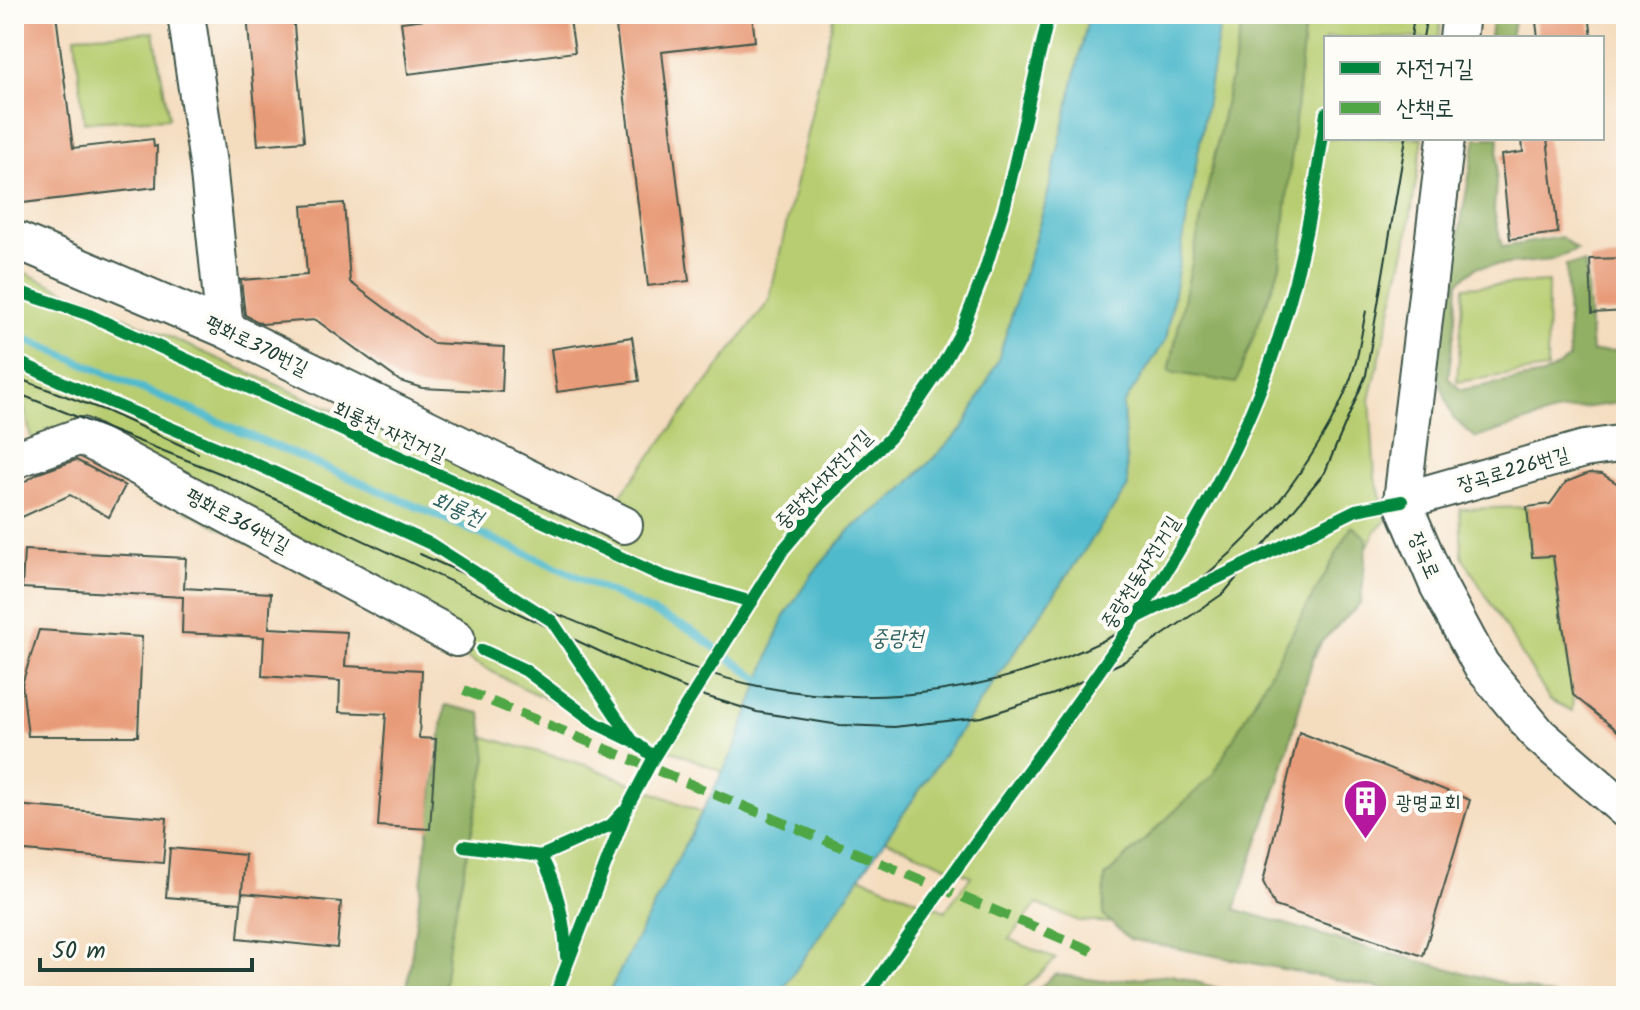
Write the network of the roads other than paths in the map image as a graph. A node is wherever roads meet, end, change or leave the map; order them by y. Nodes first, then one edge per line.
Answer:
1 (186, 14) edge
2 (1461, 14) edge
3 (1458, 36) edge
4 (1446, 140) edge
5 (14, 239) edge
6 (225, 329) junction
7 (1626, 443) edge
8 (14, 460) edge
9 (1402, 501) junction
10 (624, 525) dead end
11 (456, 638) dead end
12 (1626, 810) edge

1 - 6 street
2 - 3 street
4 - 9 street
5 - 6 street, 평화로370번길
6 - 10 street, 평화로370번길
7 - 9 street, 장곡로226번길
8 - 11 street, 평화로364번길
9 - 12 street, 장곡로

